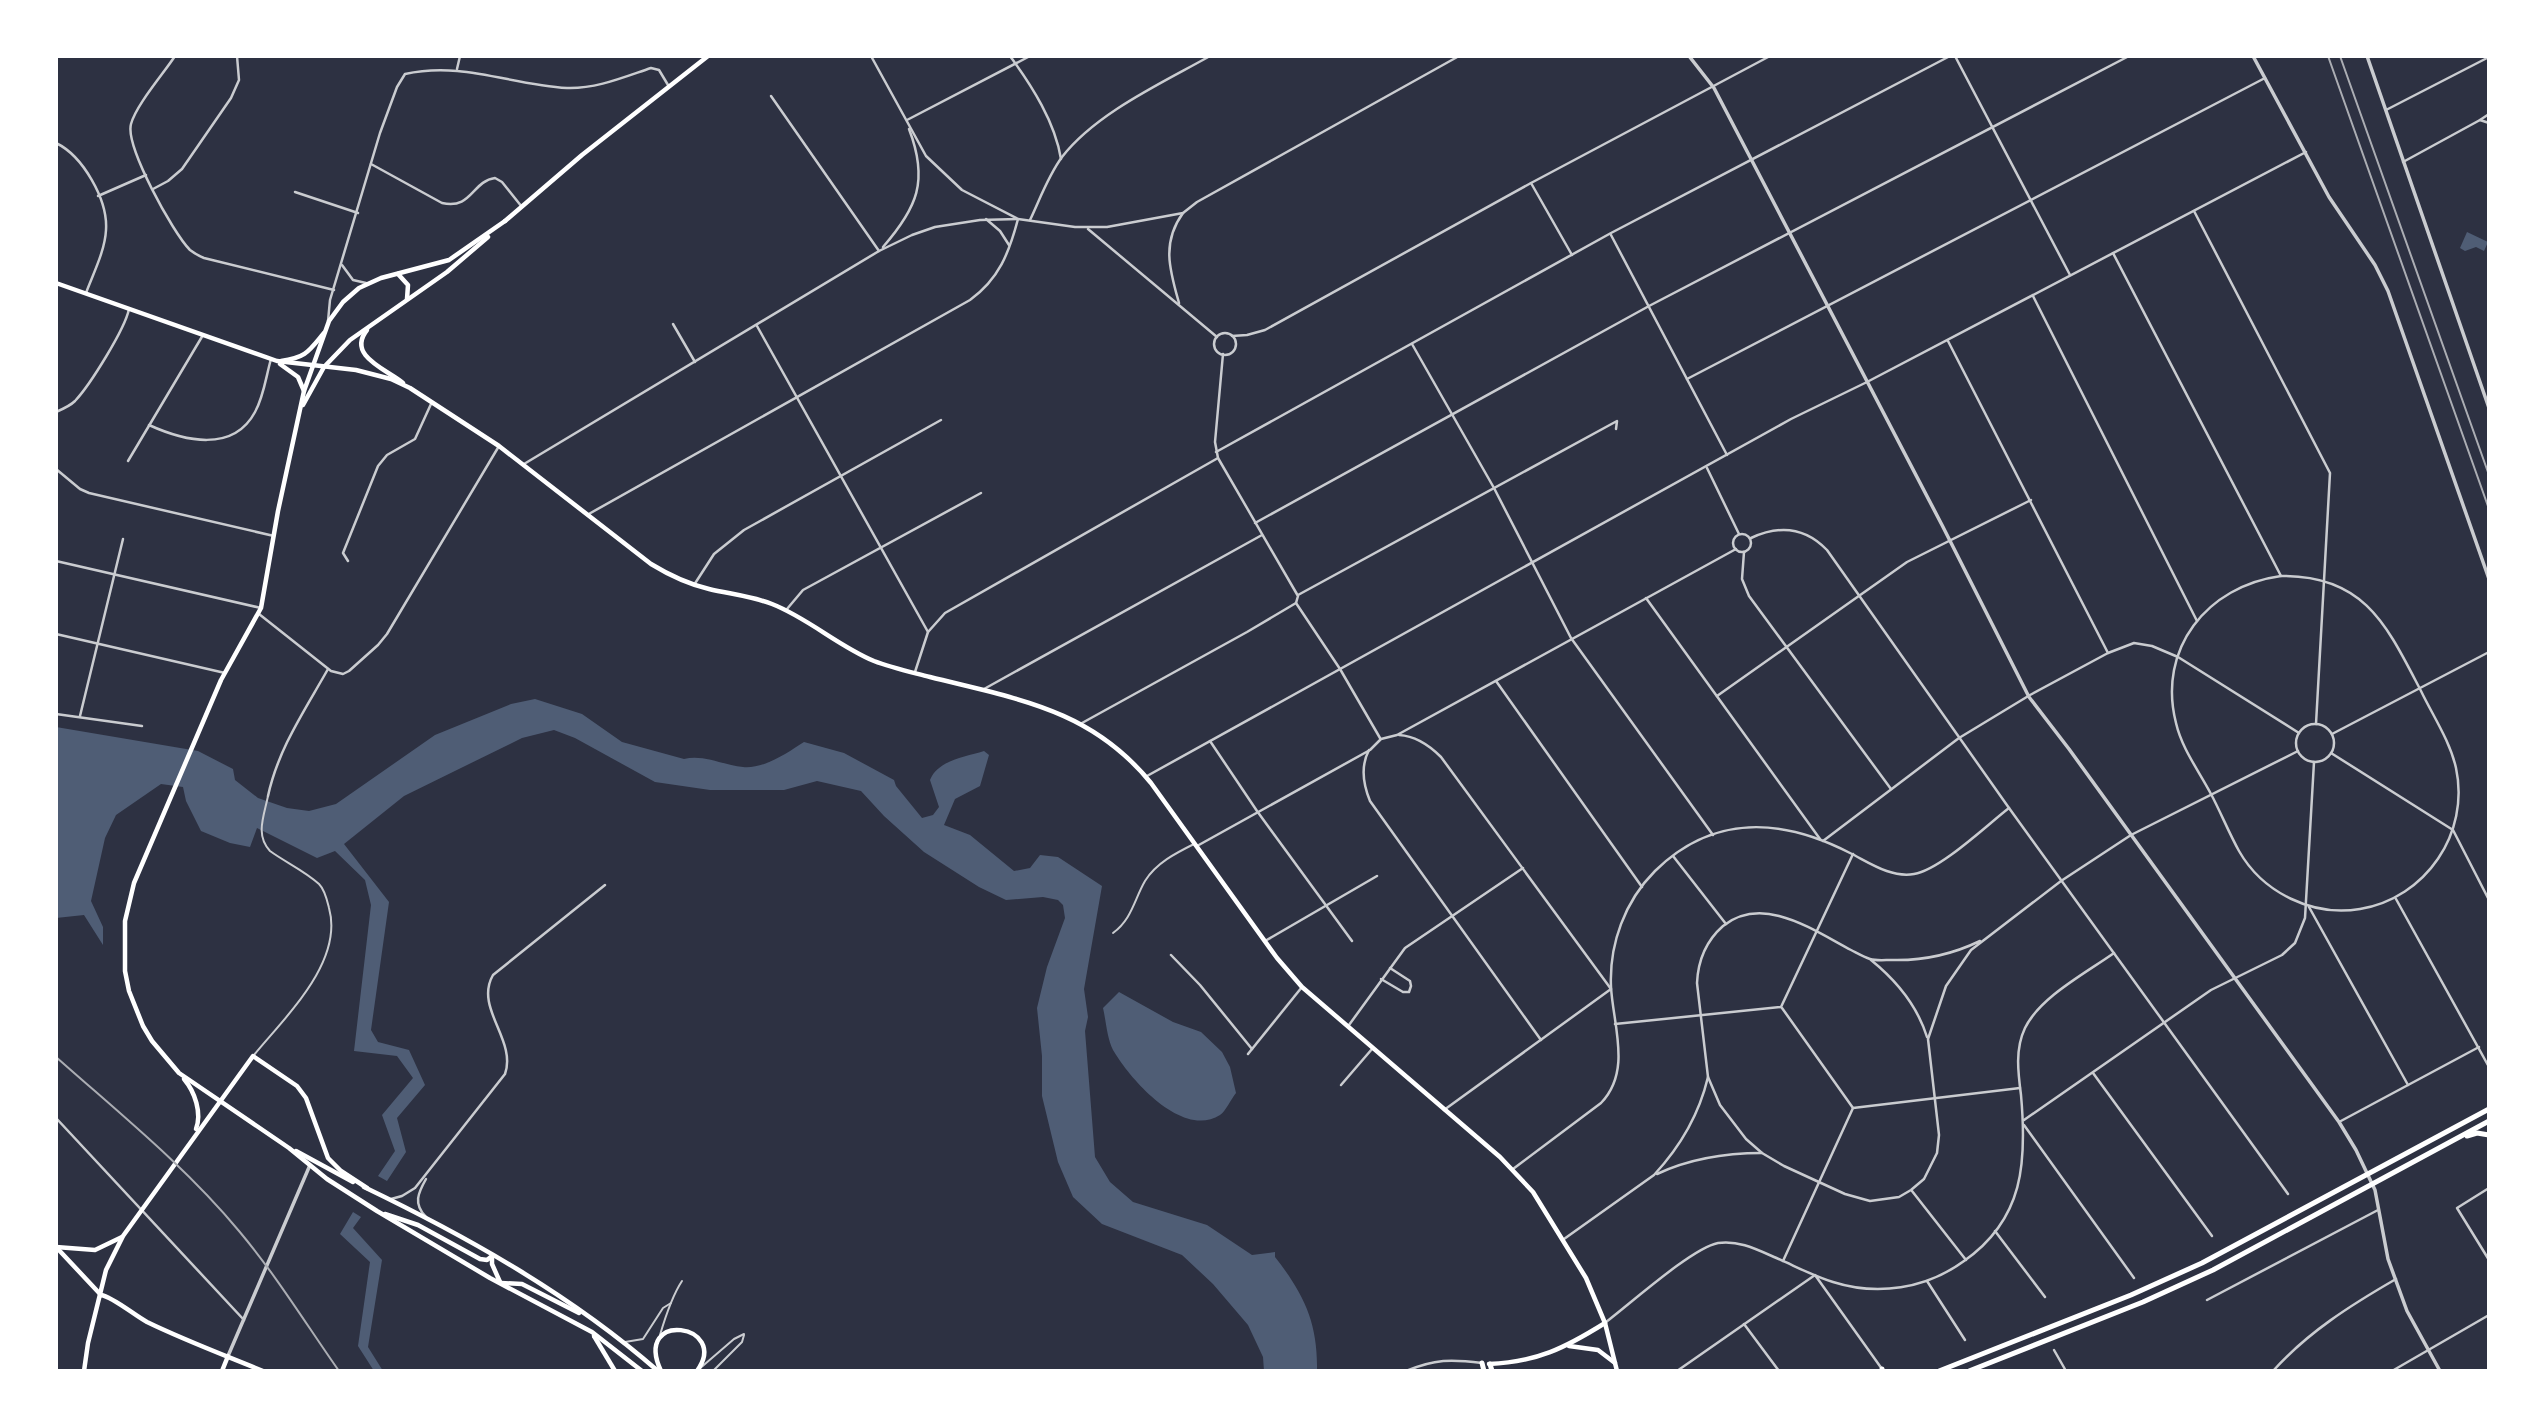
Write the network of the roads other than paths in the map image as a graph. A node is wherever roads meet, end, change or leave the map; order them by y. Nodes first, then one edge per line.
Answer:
1 (176, 56) edge
2 (237, 56) edge
3 (460, 56) edge
4 (708, 56) edge
5 (871, 56) edge
6 (1010, 56) edge
7 (1030, 56) edge
8 (1210, 56) edge
9 (1459, 56) edge
10 (1689, 56) edge
11 (1770, 56) edge
12 (1952, 56) edge
13 (2129, 56) edge
14 (2253, 56) edge
15 (2367, 56) edge
16 (2489, 57) edge
17 (1016, 64) junction
18 (457, 69) junction
19 (2265, 78) junction
20 (669, 86) junction
21 (1712, 86) junction
22 (771, 96) dead end
23 (2385, 111) junction
24 (2489, 114) edge
25 (2480, 120) junction
26 (906, 121) junction
27 (2489, 123) edge
28 (1992, 127) junction
29 (56, 143) edge
30 (2306, 152) junction
31 (1060, 159) junction
32 (1751, 160) junction
33 (2403, 162) junction
34 (371, 164) junction
35 (146, 175) junction
36 (1531, 183) junction
37 (152, 189) junction
38 (295, 192) dead end
39 (98, 196) junction
40 (2031, 200) junction
41 (522, 207) junction
42 (2194, 211) junction
43 (358, 213) junction
44 (1183, 214) junction
45 (986, 219) junction
46 (1018, 219) junction
47 (1030, 220) junction
48 (505, 221) junction
49 (1086, 227) junction
50 (1611, 233) junction
51 (1789, 233) junction
52 (1010, 247) junction
53 (880, 251) junction
54 (2113, 253) junction
55 (1572, 255) junction
56 (342, 265) junction
57 (397, 274) junction
58 (2070, 275) junction
59 (56, 282) edge
60 (369, 283) junction
61 (334, 290) junction
62 (86, 293) junction
63 (2032, 295) junction
64 (403, 303) junction
65 (1179, 303) junction
66 (1649, 306) junction
67 (1827, 306) junction
68 (129, 309) junction
69 (380, 317) junction
70 (328, 324) junction
71 (673, 324) dead end
72 (756, 325) junction
73 (324, 333) junction
74 (203, 335) junction
75 (1232, 336) junction
76 (1217, 337) junction
77 (1947, 340) junction
78 (1412, 344) junction
79 (1223, 354) junction
80 (274, 360) junction
81 (695, 362) junction
82 (312, 366) junction
83 (324, 367) junction
84 (1687, 379) junction
85 (1867, 382) junction
86 (410, 388) junction
87 (304, 391) junction
88 (797, 397) junction
89 (433, 401) junction
90 (2489, 408) edge
91 (301, 409) junction
92 (56, 412) edge
93 (1452, 414) junction
94 (941, 420) dead end
95 (149, 425) junction
96 (1616, 429) dead end
97 (499, 446) junction
98 (1216, 452) junction
99 (1727, 455) junction
100 (1218, 458) junction
101 (128, 461) dead end
102 (523, 465) junction
103 (1706, 466) junction
104 (56, 469) edge
105 (840, 476) junction
106 (1494, 488) junction
107 (981, 493) dead end
108 (2031, 500) junction
109 (587, 515) junction
110 (1255, 523) junction
111 (1739, 534) junction
112 (1262, 535) junction
113 (275, 536) junction
114 (1751, 538) junction
115 (123, 539) dead end
116 (1950, 541) junction
117 (880, 547) junction
118 (1736, 549) junction
119 (1744, 552) junction
120 (56, 561) edge
121 (348, 561) dead end
122 (1532, 563) junction
123 (115, 574) junction
124 (2281, 576) junction
125 (2489, 579) edge
126 (2324, 581) junction
127 (694, 585) junction
128 (1298, 596) junction
129 (1646, 597) junction
130 (1858, 597) junction
131 (1296, 603) junction
132 (787, 610) junction
133 (260, 611) junction
134 (2197, 621) junction
135 (928, 632) junction
136 (56, 634) edge
137 (1571, 638) junction
138 (98, 644) junction
139 (1786, 648) junction
140 (2489, 652) edge
141 (2108, 653) junction
142 (2178, 657) junction
143 (328, 669) junction
144 (1340, 669) junction
145 (225, 673) junction
146 (915, 673) junction
147 (1495, 680) junction
148 (982, 690) junction
149 (2420, 690) junction
150 (2028, 695) junction
151 (1717, 696) junction
152 (56, 714) edge
153 (80, 716) junction
154 (1081, 723) junction
155 (2316, 724) junction
156 (142, 726) dead end
157 (2299, 733) junction
158 (1397, 734) junction
159 (2332, 734) junction
160 (1959, 738) junction
161 (1381, 740) junction
162 (1210, 741) junction
163 (1370, 750) junction
164 (2298, 751) junction
165 (2331, 753) junction
166 (2314, 762) junction
167 (1145, 777) junction
168 (1891, 789) junction
169 (2211, 795) junction
170 (268, 796) joint
171 (2009, 808) junction
172 (1257, 811) junction
173 (2453, 830) junction
174 (1713, 835) junction
175 (2131, 835) junction
176 (1821, 840) junction
177 (1195, 845) junction
178 (1853, 854) junction
179 (1673, 856) junction
180 (1523, 868) junction
181 (1377, 876) dead end
182 (2061, 881) junction
183 (605, 886) dead end
184 (1642, 887) junction
185 (2395, 897) junction
186 (2489, 900) edge
187 (1327, 905) junction
188 (2307, 905) junction
189 (1452, 915) junction
190 (1726, 924) junction
191 (1816, 932) junction
192 (1113, 933) dead end
193 (1265, 941) junction
194 (1352, 941) dead end
195 (1980, 941) junction
196 (2114, 953) junction
197 (1171, 955) dead end
198 (1871, 960) junction
199 (1389, 968) junction
200 (2233, 978) junction
201 (1381, 979) junction
202 (1302, 987) junction
203 (1611, 989) junction
204 (1781, 1007) junction
205 (1700, 1015) junction
206 (2164, 1023) junction
207 (1615, 1024) junction
208 (1347, 1028) junction
209 (1928, 1039) junction
210 (1541, 1040) junction
211 (2479, 1046) junction
212 (1252, 1049) junction
213 (1372, 1049) junction
214 (2489, 1049) edge
215 (2483, 1052) junction
216 (1248, 1054) dead end
217 (254, 1056) junction
218 (2489, 1067) edge
219 (179, 1073) junction
220 (2093, 1073) junction
221 (1708, 1077) junction
222 (1341, 1085) dead end
223 (2408, 1085) junction
224 (2020, 1088) junction
225 (1935, 1098) junction
226 (220, 1101) junction
227 (1853, 1108) junction
228 (2489, 1109) edge
229 (1444, 1110) junction
230 (56, 1118) edge
231 (2489, 1121) edge
232 (2023, 1122) junction
233 (2339, 1122) junction
234 (2489, 1135) edge
235 (194, 1137) junction
236 (2457, 1139) junction
237 (289, 1148) junction
238 (1762, 1153) junction
239 (310, 1165) junction
240 (1513, 1169) junction
241 (429, 1173) junction
242 (1654, 1175) junction
243 (1819, 1184) junction
244 (367, 1188) junction
245 (2489, 1188) edge
246 (1911, 1190) junction
247 (2288, 1194) dead end
248 (388, 1199) junction
249 (141, 1210) junction
250 (2378, 1210) junction
251 (377, 1212) junction
252 (429, 1220) junction
253 (1995, 1231) junction
254 (123, 1236) junction
255 (2212, 1236) dead end
256 (1564, 1240) junction
257 (56, 1247) edge
258 (492, 1256) junction
259 (1966, 1260) junction
260 (1783, 1261) junction
261 (2489, 1261) edge
262 (1815, 1275) junction
263 (2134, 1278) dead end
264 (2396, 1279) junction
265 (682, 1281) dead end
266 (1927, 1281) junction
267 (500, 1283) junction
268 (101, 1294) junction
269 (2045, 1297) dead end
270 (2207, 1300) dead end
271 (671, 1303) junction
272 (2489, 1315) edge
273 (244, 1320) junction
274 (594, 1320) junction
275 (1605, 1323) junction
276 (1744, 1324) junction
277 (592, 1332) junction
278 (659, 1339) junction
279 (1965, 1340) dead end
280 (625, 1342) junction
281 (1568, 1346) junction
282 (2054, 1350) dead end
283 (2427, 1350) junction
284 (228, 1356) junction
285 (1482, 1363) junction
286 (1615, 1363) junction
287 (1491, 1368) edge
288 (1882, 1370) edge
289 (84, 1371) edge
290 (222, 1371) edge
291 (262, 1371) edge
292 (615, 1371) edge
293 (642, 1371) edge
294 (659, 1371) edge
295 (697, 1371) edge
296 (713, 1371) edge
297 (1406, 1371) edge
298 (1484, 1371) edge
299 (1617, 1371) edge
300 (1677, 1371) edge
301 (1779, 1371) edge
302 (1939, 1371) edge
303 (1969, 1371) edge
304 (2066, 1371) edge
305 (2273, 1371) edge
306 (2392, 1371) edge
307 (2440, 1371) edge

1 - 35 street
2 - 37 street
3 - 18 street
4 - 20 main road
5 - 26 street
6 - 17 street
7 - 17 street
8 - 31 street
9 - 44 street
10 - 21 street
11 - 21 street
12 - 28 street
12 - 32 street
13 - 28 street
14 - 19 street
15 - 23 street
16 - 23 street
17 - 26 street
17 - 31 street
18 - 20 street
18 - 34 street
19 - 30 street
19 - 40 street
20 - 41 main road
21 - 32 street
21 - 36 street
22 - 53 street
23 - 33 street
24 - 25 street
25 - 27 street
25 - 33 street
26 - 46 street
26 - 53 street
28 - 40 street
28 - 51 street
29 - 39 street
30 - 42 street
30 - 125 street
31 - 47 street
32 - 50 street
32 - 51 street
33 - 90 street
34 - 41 street
34 - 43 street
35 - 37 street
35 - 39 street
36 - 55 street
36 - 75 street
37 - 61 street
38 - 43 street
39 - 62 street
40 - 58 street
40 - 67 street
41 - 48 main road
42 - 54 street
42 - 126 street
43 - 56 street
44 - 49 street
44 - 65 street
45 - 46 street
45 - 52 street
45 - 53 street
46 - 47 street
46 - 52 street
47 - 49 street
48 - 57 main road
48 - 64 main road
49 - 65 street
50 - 55 street
50 - 66 street
51 - 66 street
51 - 67 street
52 - 88 street
53 - 72 street
54 - 58 street
54 - 124 street
55 - 78 street
56 - 60 street
56 - 61 street
57 - 60 main road
57 - 64 main road
58 - 63 street
59 - 62 main road
60 - 70 main road
61 - 70 street
62 - 68 main road
63 - 77 street
63 - 134 street
64 - 69 main road
65 - 76 street
66 - 84 street
66 - 93 street
67 - 84 street
67 - 85 street
68 - 74 main road
68 - 92 street
69 - 83 main road
69 - 86 main road
70 - 73 main road
71 - 81 street
72 - 81 street
72 - 88 street
73 - 80 main road
73 - 82 main road
74 - 80 main road
74 - 95 street
75 - 76 street
75 - 79 street
76 - 79 street
77 - 85 street
77 - 108 street
78 - 93 street
78 - 98 street
79 - 98 street
80 - 82 main road
80 - 87 main road
80 - 95 street
81 - 102 street
82 - 83 main road
82 - 87 main road
83 - 86 main road
83 - 91 main road
84 - 99 street
85 - 99 street
85 - 116 street
86 - 89 main road
87 - 91 main road
88 - 105 street
88 - 109 street
89 - 97 main road
89 - 121 street
91 - 113 main road
93 - 106 street
93 - 110 street
94 - 105 street
95 - 101 street
96 - 106 street
97 - 102 main road
97 - 143 street
98 - 100 street
99 - 103 street
100 - 110 street
100 - 135 street
102 - 109 main road
103 - 111 street
103 - 122 street
104 - 113 street
105 - 117 street
105 - 127 street
106 - 122 street
106 - 128 street
107 - 117 street
108 - 116 street
108 - 141 street
109 - 127 main road
110 - 112 street
111 - 114 street
111 - 118 street
112 - 128 street
112 - 148 street
113 - 133 main road
114 - 119 street
114 - 130 street
115 - 123 street
116 - 130 street
116 - 150 street
117 - 132 street
117 - 135 street
118 - 119 street
118 - 129 street
119 - 139 street
120 - 123 street
122 - 137 street
122 - 144 street
123 - 133 street
123 - 138 street
124 - 126 street
124 - 134 street
126 - 149 street
126 - 155 street
127 - 132 main road
128 - 131 street
129 - 137 street
129 - 151 street
130 - 139 street
130 - 160 street
131 - 144 street
131 - 154 street
132 - 146 main road
133 - 143 street
133 - 145 main road
134 - 142 street
135 - 146 street
136 - 138 street
137 - 147 street
137 - 174 street
138 - 145 street
138 - 153 street
139 - 151 street
139 - 168 street
140 - 149 street
141 - 142 street
141 - 150 street
142 - 157 street
142 - 169 street
143 - 170 street
144 - 161 street
144 - 162 street
145 - 219 main road
146 - 148 main road
147 - 158 street
147 - 184 street
148 - 154 main road
149 - 159 street
149 - 173 street
150 - 160 street
150 - 175 street
151 - 176 street
152 - 153 street
153 - 156 street
154 - 167 main road
155 - 157 street
155 - 159 street
157 - 164 street
158 - 161 street
158 - 180 street
159 - 165 street
160 - 168 street
160 - 171 street
161 - 163 street
162 - 167 street
162 - 172 street
163 - 172 street
163 - 189 street
164 - 166 street
164 - 169 street
165 - 166 street
165 - 173 street
166 - 188 street
167 - 177 main road
168 - 176 street
169 - 175 street
169 - 188 street
170 - 217 lane
171 - 178 street
171 - 182 street
172 - 177 street
172 - 187 street
173 - 185 street
173 - 186 street
174 - 176 street
174 - 179 street
175 - 182 street
175 - 200 street
176 - 178 street
177 - 192 lane
177 - 193 main road
178 - 191 street
179 - 184 street
179 - 190 street
180 - 189 street
180 - 203 street
181 - 187 street
182 - 195 street
182 - 196 street
183 - 241 street
184 - 203 street
185 - 188 street
185 - 211 street
187 - 193 street
187 - 194 street
188 - 200 street
188 - 223 street
189 - 199 street
189 - 210 street
190 - 191 street
190 - 205 street
191 - 198 street
191 - 204 street
193 - 202 main road
195 - 198 street
195 - 209 street
196 - 206 street
196 - 224 street
197 - 212 street
198 - 209 street
199 - 201 street
199 - 201 street
200 - 206 street
200 - 233 street
201 - 208 street
202 - 208 main road
202 - 212 street
203 - 207 street
203 - 210 street
204 - 205 street
204 - 227 street
205 - 207 street
205 - 221 street
206 - 220 street
206 - 247 street
207 - 240 street
208 - 213 main road
209 - 225 street
210 - 229 street
211 - 215 street
211 - 223 street
212 - 216 street
213 - 222 street
213 - 229 main road
214 - 215 street
215 - 218 street
217 - 226 main road
217 - 244 main road
219 - 226 main road
219 - 235 main road
220 - 232 street
220 - 255 street
221 - 238 street
221 - 242 street
223 - 233 street
224 - 225 street
224 - 232 street
225 - 227 street
225 - 246 street
226 - 235 main road
226 - 237 main road
227 - 243 street
228 - 302 highway
229 - 240 main road
230 - 249 street
231 - 236 highway
232 - 253 street
232 - 263 street
233 - 250 street
234 - 236 highway
235 - 249 main road
236 - 303 highway
237 - 239 main road
237 - 244 main road
238 - 242 street
238 - 243 street
239 - 251 main road
239 - 273 street
240 - 256 main road
241 - 248 street
241 - 252 street
242 - 256 street
243 - 246 street
243 - 260 street
244 - 248 main road
245 - 261 street
246 - 259 street
248 - 252 main road
249 - 254 main road
249 - 273 street
250 - 264 street
250 - 270 street
251 - 258 main road
251 - 267 main road
252 - 258 main road
253 - 259 street
253 - 269 street
254 - 257 main road
254 - 268 main road
256 - 275 main road
257 - 268 main road
258 - 267 main road
258 - 274 main road
259 - 266 street
260 - 262 street
260 - 275 street
262 - 266 street
262 - 276 street
262 - 288 street
264 - 283 street
264 - 305 street
265 - 271 lane
266 - 279 street
267 - 274 main road
267 - 277 main road
268 - 284 main road
268 - 289 main road
271 - 278 lane
271 - 280 lane
272 - 283 street
273 - 284 street
274 - 280 main road
275 - 281 main road
275 - 286 main road
276 - 300 street
276 - 301 street
277 - 292 main road
277 - 293 main road
278 - 294 main road
278 - 295 main road
280 - 294 main road
281 - 286 main road
281 - 287 main road
282 - 304 street
283 - 306 street
283 - 307 street
284 - 290 main road
284 - 291 main road
285 - 287 main road
285 - 297 street
285 - 298 highway
286 - 299 main road
295 - 296 lane

